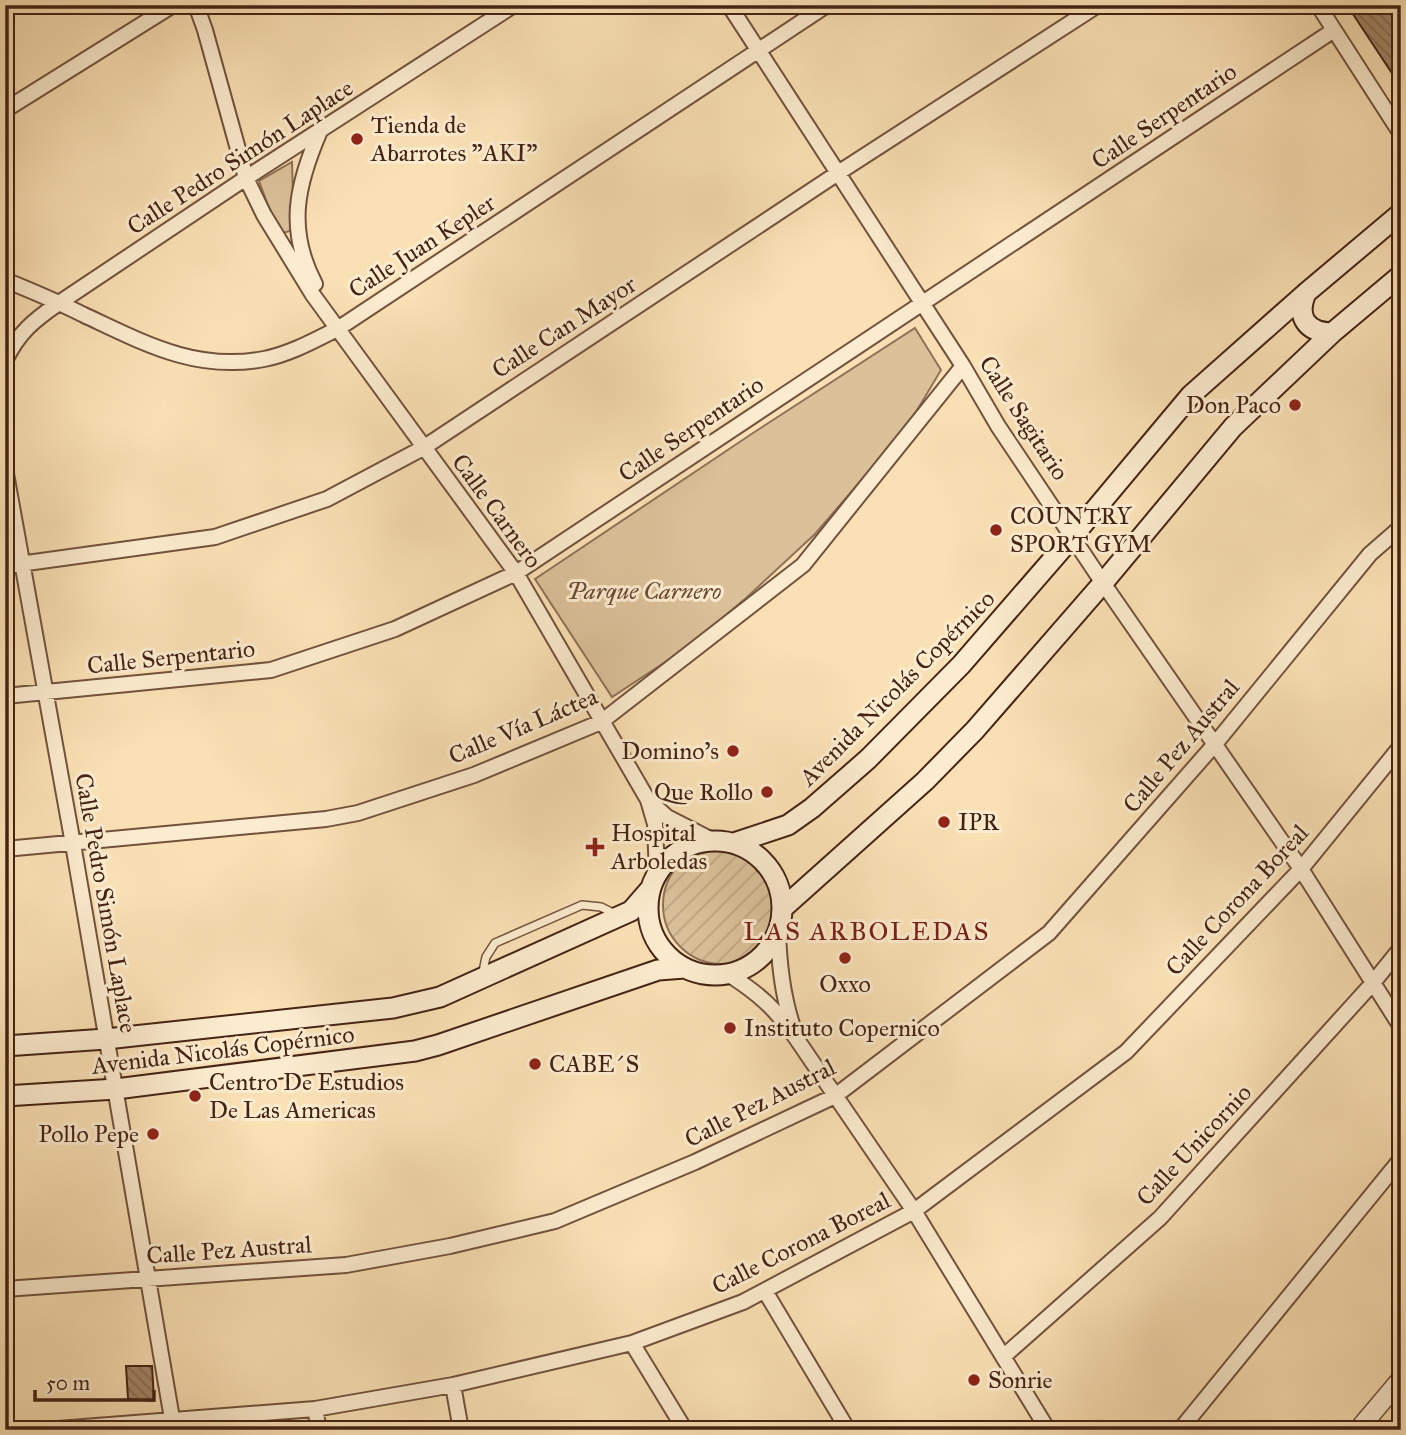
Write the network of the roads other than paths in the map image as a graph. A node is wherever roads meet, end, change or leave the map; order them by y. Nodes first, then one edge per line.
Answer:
1 (173, 5) edge
2 (196, 5) edge
3 (514, 5) edge
4 (729, 5) edge
5 (827, 5) edge
6 (1098, 5) edge
7 (1318, 5) edge
8 (1334, 30) junction
9 (758, 51) junction
10 (5, 110) edge
11 (320, 131) junction
12 (1401, 134) edge
13 (838, 173) junction
14 (246, 178) junction
15 (1401, 213) edge
16 (1401, 275) edge
17 (5, 281) edge
18 (1306, 293) junction
19 (59, 303) junction
20 (923, 303) junction
21 (339, 328) junction
22 (1332, 333) junction
23 (5, 361) edge
24 (963, 366) junction
25 (423, 448) junction
26 (5, 468) edge
27 (1401, 527) edge
28 (1073, 536) junction
29 (22, 565) junction
30 (5, 566) edge
31 (516, 573) junction
32 (1103, 583) junction
33 (45, 693) junction
34 (5, 696) edge
35 (601, 722) junction
36 (1215, 744) junction
37 (1401, 746) edge
38 (648, 800) junction
39 (712, 840) junction
40 (734, 843) junction
41 (73, 844) junction
42 (5, 849) edge
43 (1301, 869) junction
44 (654, 881) junction
45 (782, 909) junction
46 (619, 916) junction
47 (778, 931) junction
48 (1401, 948) edge
49 (685, 968) junction
50 (728, 974) junction
51 (482, 978) junction
52 (1373, 984) junction
53 (1401, 1027) edge
54 (796, 1038) junction
55 (106, 1039) junction
56 (5, 1046) edge
57 (116, 1089) junction
58 (5, 1096) edge
59 (835, 1096) junction
60 (1401, 1158) edge
61 (914, 1211) junction
62 (148, 1277) junction
63 (5, 1289) edge
64 (765, 1291) junction
65 (632, 1343) junction
66 (1003, 1357) junction
67 (1401, 1379) edge
68 (453, 1385) junction
69 (315, 1409) junction
70 (173, 1425) edge
71 (45, 1430) edge
72 (319, 1430) edge
73 (461, 1430) edge
74 (685, 1430) edge
75 (848, 1430) edge
76 (1048, 1430) edge
77 (1180, 1430) edge
78 (1358, 1430) edge

1 - 10 street
2 - 14 street, Calle Carnero
3 - 11 street, Calle Pedro Simón Laplace
4 - 9 street, Calle Sagitario
5 - 9 street, Calle Juan Kepler
6 - 13 street, Calle Can Mayor
7 - 8 street
8 - 12 street
8 - 20 street, Calle Serpentario
9 - 13 street, Calle Sagitario
9 - 21 street, Calle Juan Kepler
11 - 14 street, Calle Pedro Simón Laplace
11 - 21 street, Calle Carnero
13 - 20 street, Calle Sagitario
13 - 25 street, Calle Can Mayor
14 - 19 street, Calle Pedro Simón Laplace
14 - 21 street, Calle Carnero
15 - 18 main road, Avenida Nicolás Copérnico
16 - 22 main road
17 - 19 street, Calle Juan Kepler
18 - 22 main road
18 - 28 main road, Avenida Nicolás Copérnico
19 - 21 street, Calle Juan Kepler
19 - 23 street, Calle Pedro Simón Laplace
20 - 24 street, Calle Sagitario
20 - 31 street, Calle Serpentario
21 - 25 street, Calle Carnero
22 - 32 main road
24 - 28 street, Calle Sagitario
24 - 35 street, Calle Vía Láctea
25 - 29 street, Calle Can Mayor
25 - 31 street, Calle Carnero
26 - 29 street, Calle Pedro Simón Laplace
27 - 36 street, Calle Pez Austral
28 - 32 street, Calle Sagitario
28 - 40 main road, Avenida Nicolás Copérnico
29 - 30 street, Calle Can Mayor
29 - 33 street, Calle Pedro Simón Laplace
31 - 33 street, Calle Serpentario
31 - 35 street, Calle Carnero
32 - 36 street, Calle Sagitario
32 - 45 main road
33 - 34 street, Calle Serpentario
33 - 41 street, Calle Pedro Simón Laplace
35 - 38 street, Calle Carnero
35 - 41 street, Calle Vía Láctea
36 - 43 street, Calle Sagitario
36 - 59 street, Calle Pez Austral
37 - 43 street, Calle Corona Boreal
38 - 39 street, Calle Carnero
38 - 44 street, Calle Carnero
39 - 40 main road
39 - 44 main road
40 - 45 main road
41 - 42 street, Calle Vía Láctea
41 - 55 street, Calle Pedro Simón Laplace
43 - 52 street, Calle Sagitario
43 - 61 street, Calle Corona Boreal
44 - 46 main road, Avenida Nicolás Copérnico
44 - 49 main road
45 - 47 main road
46 - 51 main road, Avenida Nicolás Copérnico
46 - 51 lane
47 - 50 main road
47 - 54 street
48 - 52 street, Calle Unicornio
49 - 50 main road
49 - 57 main road, Avenida Nicolás Copérnico
50 - 54 street
51 - 55 main road, Avenida Nicolás Copérnico
52 - 53 street, Calle Sagitario
52 - 66 street, Calle Unicornio
54 - 59 street
55 - 56 main road, Avenida Nicolás Copérnico
55 - 57 street, Calle Pedro Simón Laplace
57 - 58 main road, Avenida Nicolás Copérnico
57 - 62 street, Calle Pedro Simón Laplace
59 - 61 street
59 - 62 street, Calle Pez Austral
60 - 77 street
61 - 64 street, Calle Corona Boreal
61 - 66 street
62 - 63 street, Calle Pez Austral
62 - 70 street, Calle Pedro Simón Laplace
64 - 65 street, Calle Corona Boreal
64 - 75 street
65 - 68 street, Calle Corona Boreal
65 - 74 street
66 - 76 street
67 - 78 street
68 - 69 street, Calle Corona Boreal
68 - 73 street
69 - 70 street, Calle Corona Boreal
69 - 72 street
70 - 71 street, Calle Corona Boreal

